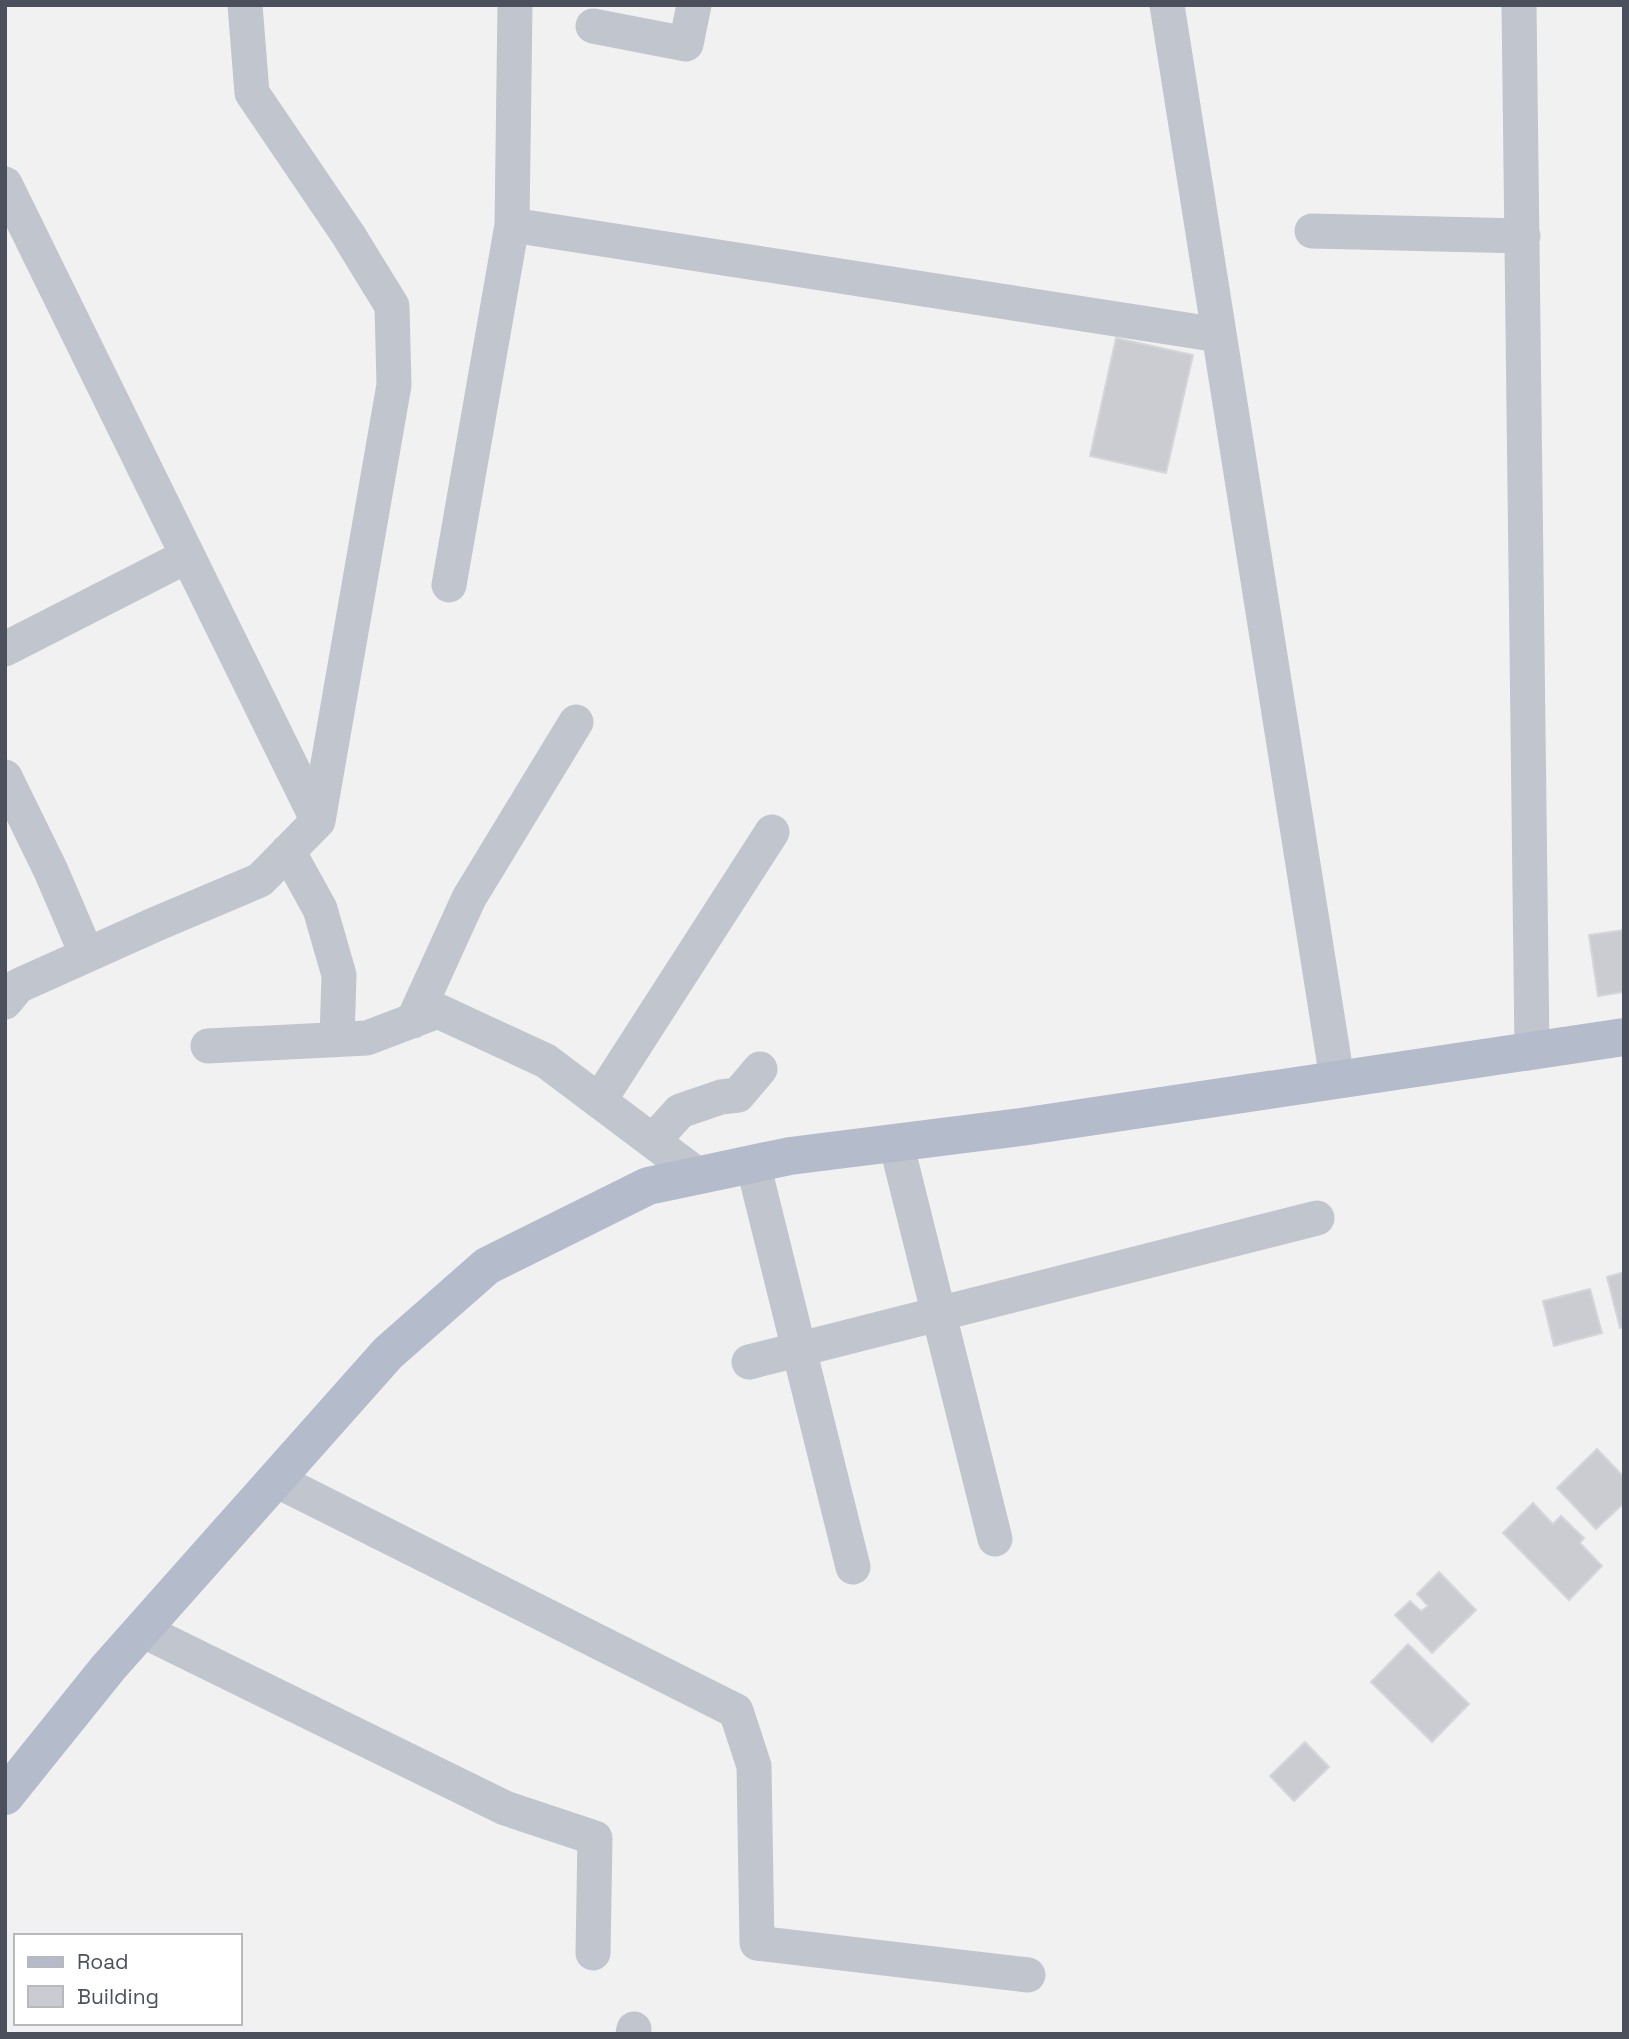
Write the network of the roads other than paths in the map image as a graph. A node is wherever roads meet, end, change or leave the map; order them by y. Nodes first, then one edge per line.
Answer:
1 (245, 5) edge
2 (515, 5) edge
3 (694, 5) edge
4 (1167, 5) edge
5 (1519, 5) edge
6 (593, 26) dead end
7 (5, 184) edge
8 (512, 225) junction
9 (1312, 231) dead end
10 (1523, 236) junction
11 (1219, 335) junction
12 (187, 556) junction
13 (449, 584) dead end
14 (5, 649) edge
15 (576, 722) dead end
16 (5, 777) edge
17 (317, 821) junction
18 (772, 832) dead end
19 (288, 851) junction
20 (87, 955) junction
21 (5, 1002) edge
22 (413, 1021) junction
23 (1624, 1037) edge
24 (337, 1040) junction
25 (208, 1046) dead end
26 (1532, 1051) junction
27 (760, 1069) dead end
28 (1337, 1079) junction
29 (599, 1101) junction
30 (653, 1141) junction
31 (896, 1143) junction
32 (753, 1164) junction
33 (699, 1176) junction
34 (1317, 1218) dead end
35 (938, 1314) junction
36 (799, 1349) junction
37 (749, 1362) dead end
38 (276, 1479) junction
39 (995, 1539) dead end
40 (853, 1567) dead end
41 (142, 1630) junction
42 (5, 1796) edge
43 (593, 1953) dead end
44 (1028, 1975) dead end

1 - 17 street
2 - 8 street
3 - 6 street
4 - 11 street
5 - 10 street
7 - 12 street
8 - 11 street
8 - 13 street
9 - 10 street
10 - 26 street
11 - 28 street
12 - 14 street
12 - 17 street
15 - 22 street
16 - 20 street
17 - 19 street
18 - 29 street
19 - 20 street
19 - 24 street
20 - 21 street
22 - 24 street
22 - 29 street
23 - 26 main road
24 - 25 street
26 - 28 main road
27 - 30 street
28 - 31 main road
29 - 30 street
30 - 33 street
31 - 32 main road
31 - 35 street
32 - 33 main road
32 - 36 street
33 - 38 main road
34 - 35 street
35 - 36 street
35 - 39 street
36 - 37 street
36 - 40 street
38 - 41 main road
38 - 44 street
41 - 42 main road
41 - 43 street

